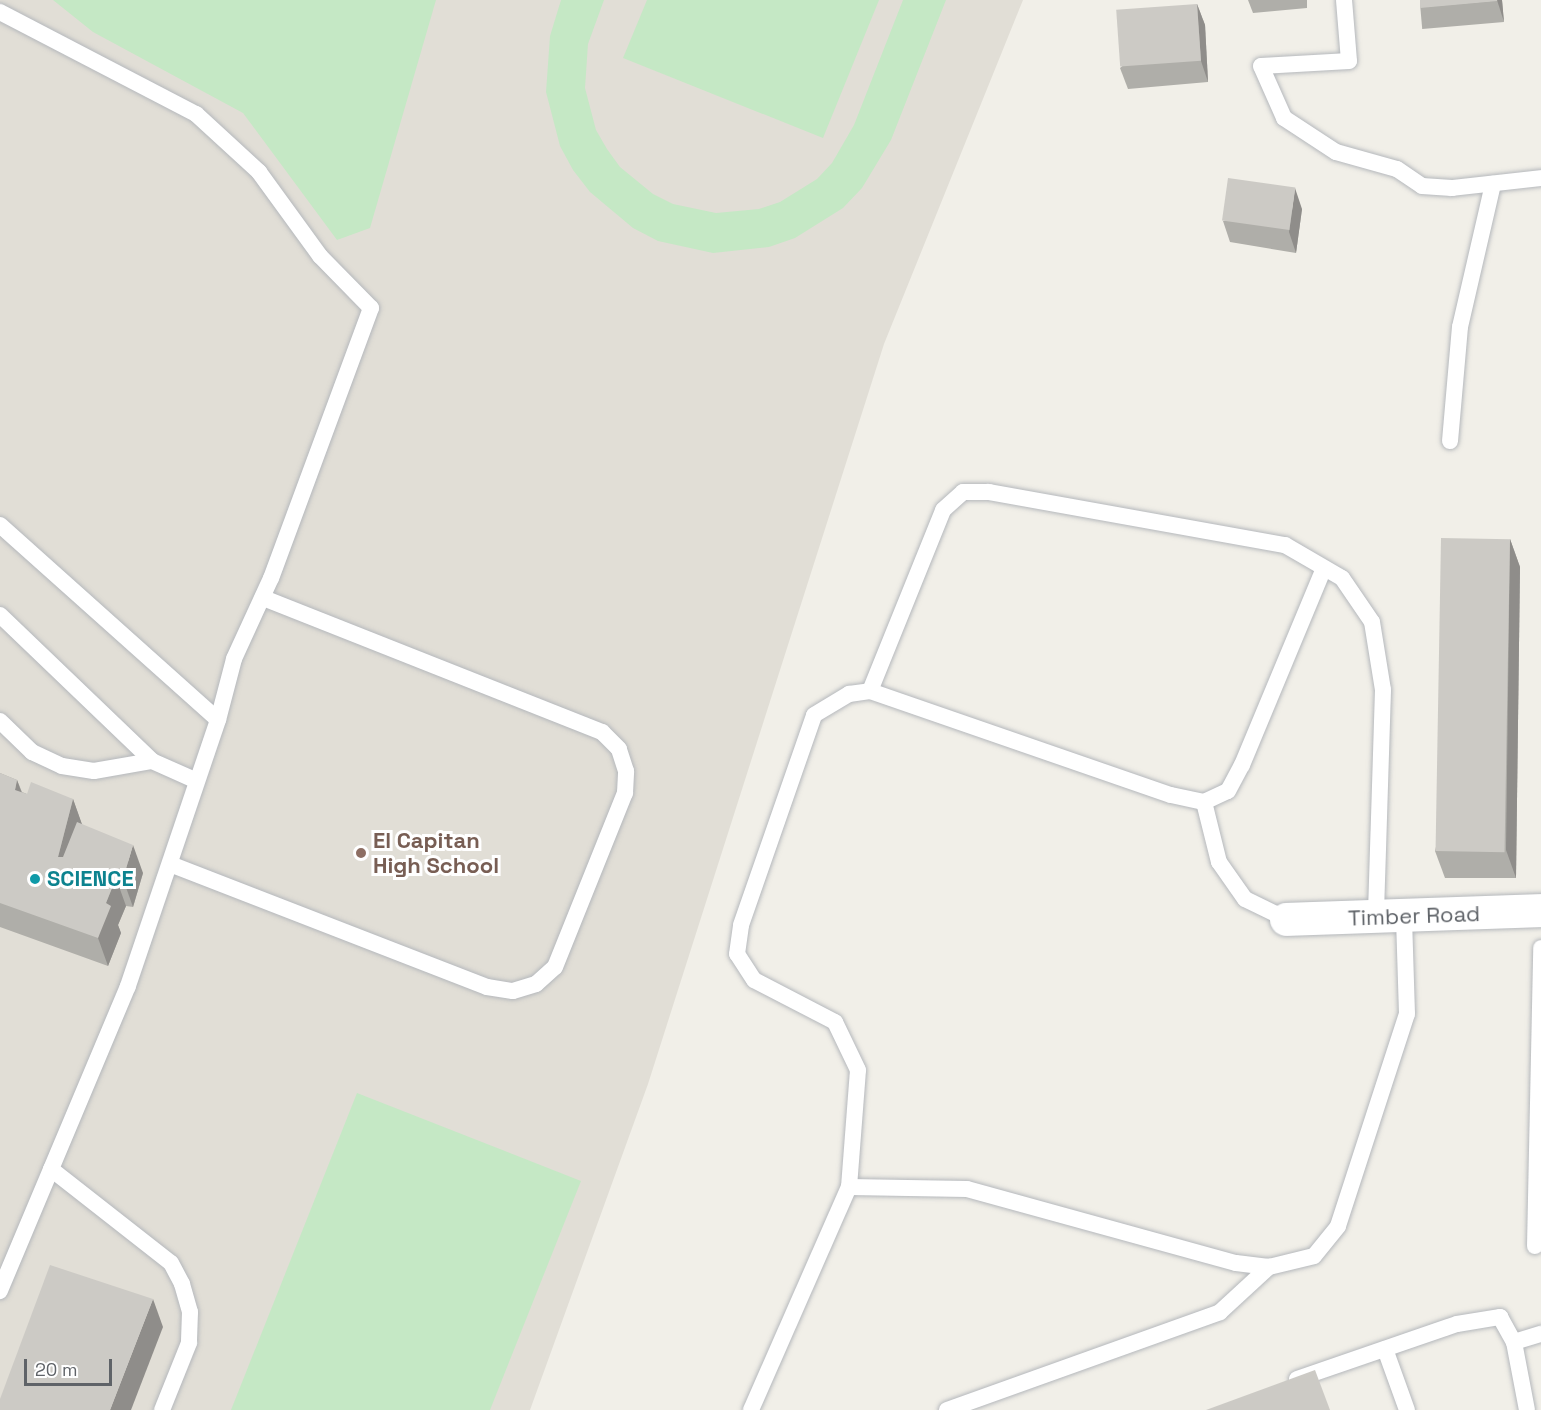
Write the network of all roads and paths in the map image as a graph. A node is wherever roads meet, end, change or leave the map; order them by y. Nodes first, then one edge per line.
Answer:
1 (1344, 0) edge
2 (0, 12) edge
3 (1541, 178) edge
4 (1493, 184) junction
5 (1450, 441) dead end
6 (0, 525) edge
7 (1324, 568) junction
8 (262, 598) junction
9 (0, 615) edge
10 (870, 691) junction
11 (218, 720) junction
12 (0, 721) edge
13 (152, 761) junction
14 (197, 781) junction
15 (1204, 802) junction
16 (170, 864) junction
17 (1541, 910) edge
18 (1390, 918) junction
19 (1286, 919) joint
20 (1541, 948) edge
21 (51, 1169) junction
22 (849, 1187) junction
23 (1535, 1246) dead end
24 (1269, 1267) junction
25 (0, 1291) edge
26 (1541, 1334) edge
27 (1515, 1342) junction
28 (1385, 1348) junction
29 (1286, 1383) edge
30 (162, 1410) edge
31 (751, 1410) edge
32 (948, 1410) edge
33 (1407, 1410) edge
34 (1527, 1410) edge

1 - 4 lane
2 - 8 lane
3 - 4 lane
4 - 5 lane
6 - 11 lane
7 - 10 lane
7 - 15 lane
7 - 18 lane
8 - 11 lane
8 - 16 lane
9 - 13 lane
10 - 15 lane
10 - 22 lane
11 - 14 lane
12 - 13 lane
13 - 14 lane
14 - 16 lane
15 - 19 lane
16 - 21 lane
17 - 18 street, Timber Road
18 - 19 street, Timber Road
18 - 24 lane
20 - 23 lane
21 - 25 lane
21 - 30 lane
22 - 24 lane
22 - 31 lane
24 - 32 lane
26 - 27 lane
27 - 28 lane
27 - 34 lane
28 - 29 lane
28 - 33 lane

